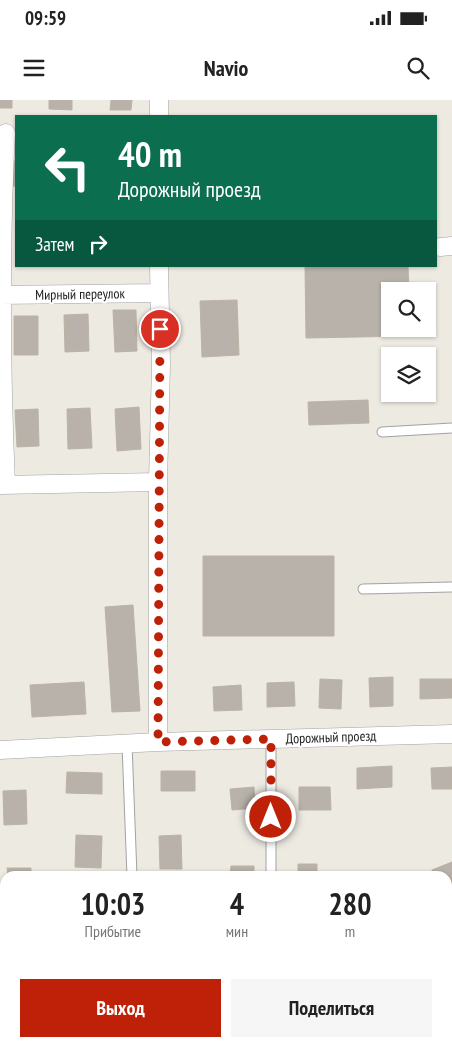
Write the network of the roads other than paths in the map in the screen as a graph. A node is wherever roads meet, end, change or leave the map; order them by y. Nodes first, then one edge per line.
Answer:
1 (159, 100) edge
2 (159, 115) edge
3 (7, 133) edge
4 (159, 267) edge
5 (159, 293) junction
6 (2, 295) edge
7 (2, 413) edge
8 (452, 428) edge
9 (382, 432) dead end
10 (158, 482) junction
11 (3, 485) edge
12 (452, 588) edge
13 (364, 589) dead end
14 (452, 734) edge
15 (271, 739) junction
16 (158, 742) junction
17 (127, 744) junction
18 (0, 750) edge
19 (132, 871) edge
20 (271, 871) edge

1 - 2 street
3 - 6 street
4 - 5 street
5 - 6 street, Мирный переулок
5 - 10 street
6 - 7 street
7 - 11 street
8 - 9 lane
10 - 11 street
10 - 16 street
12 - 13 lane
14 - 15 street, Дорожный проезд
15 - 16 street, Дорожный проезд
15 - 20 lane
16 - 17 street, Дорожный проезд
17 - 18 street, Дорожный проезд
17 - 19 lane

